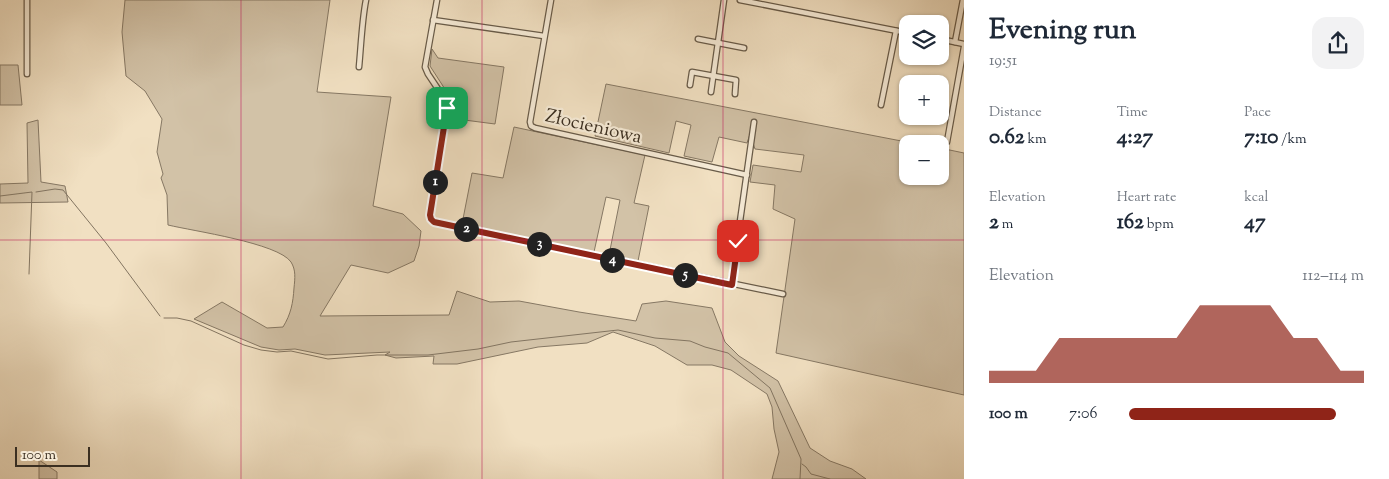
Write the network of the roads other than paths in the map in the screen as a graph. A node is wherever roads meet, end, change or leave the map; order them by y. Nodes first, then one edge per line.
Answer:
1 (27, 0) edge
2 (366, 0) edge
3 (437, 0) edge
4 (550, 0) edge
5 (724, 0) edge
6 (740, 0) edge
7 (963, 0) edge
8 (433, 20) junction
9 (896, 31) junction
10 (899, 32) edge
11 (544, 36) junction
12 (698, 39) dead end
13 (949, 41) edge
14 (955, 42) junction
15 (719, 43) junction
16 (964, 45) edge
17 (744, 48) dead end
18 (359, 67) dead end
19 (28, 74) dead end
20 (714, 76) junction
21 (690, 85) dead end
22 (711, 92) dead end
23 (735, 94) dead end
24 (881, 105) dead end
25 (754, 122) dead end
26 (948, 135) edge
27 (747, 174) junction
28 (732, 285) junction
29 (783, 294) dead end

1 - 19 street
2 - 18 street
3 - 8 street
4 - 11 street, Złocieniowa
5 - 15 street
6 - 9 street
7 - 14 street
8 - 11 street
8 - 28 street
9 - 10 street
9 - 24 street
11 - 27 street, Złocieniowa
12 - 15 street
13 - 14 street
14 - 16 street
15 - 17 street
15 - 20 street
16 - 26 street
20 - 21 street
20 - 22 street
20 - 23 street
25 - 27 street
27 - 28 street
28 - 29 street

